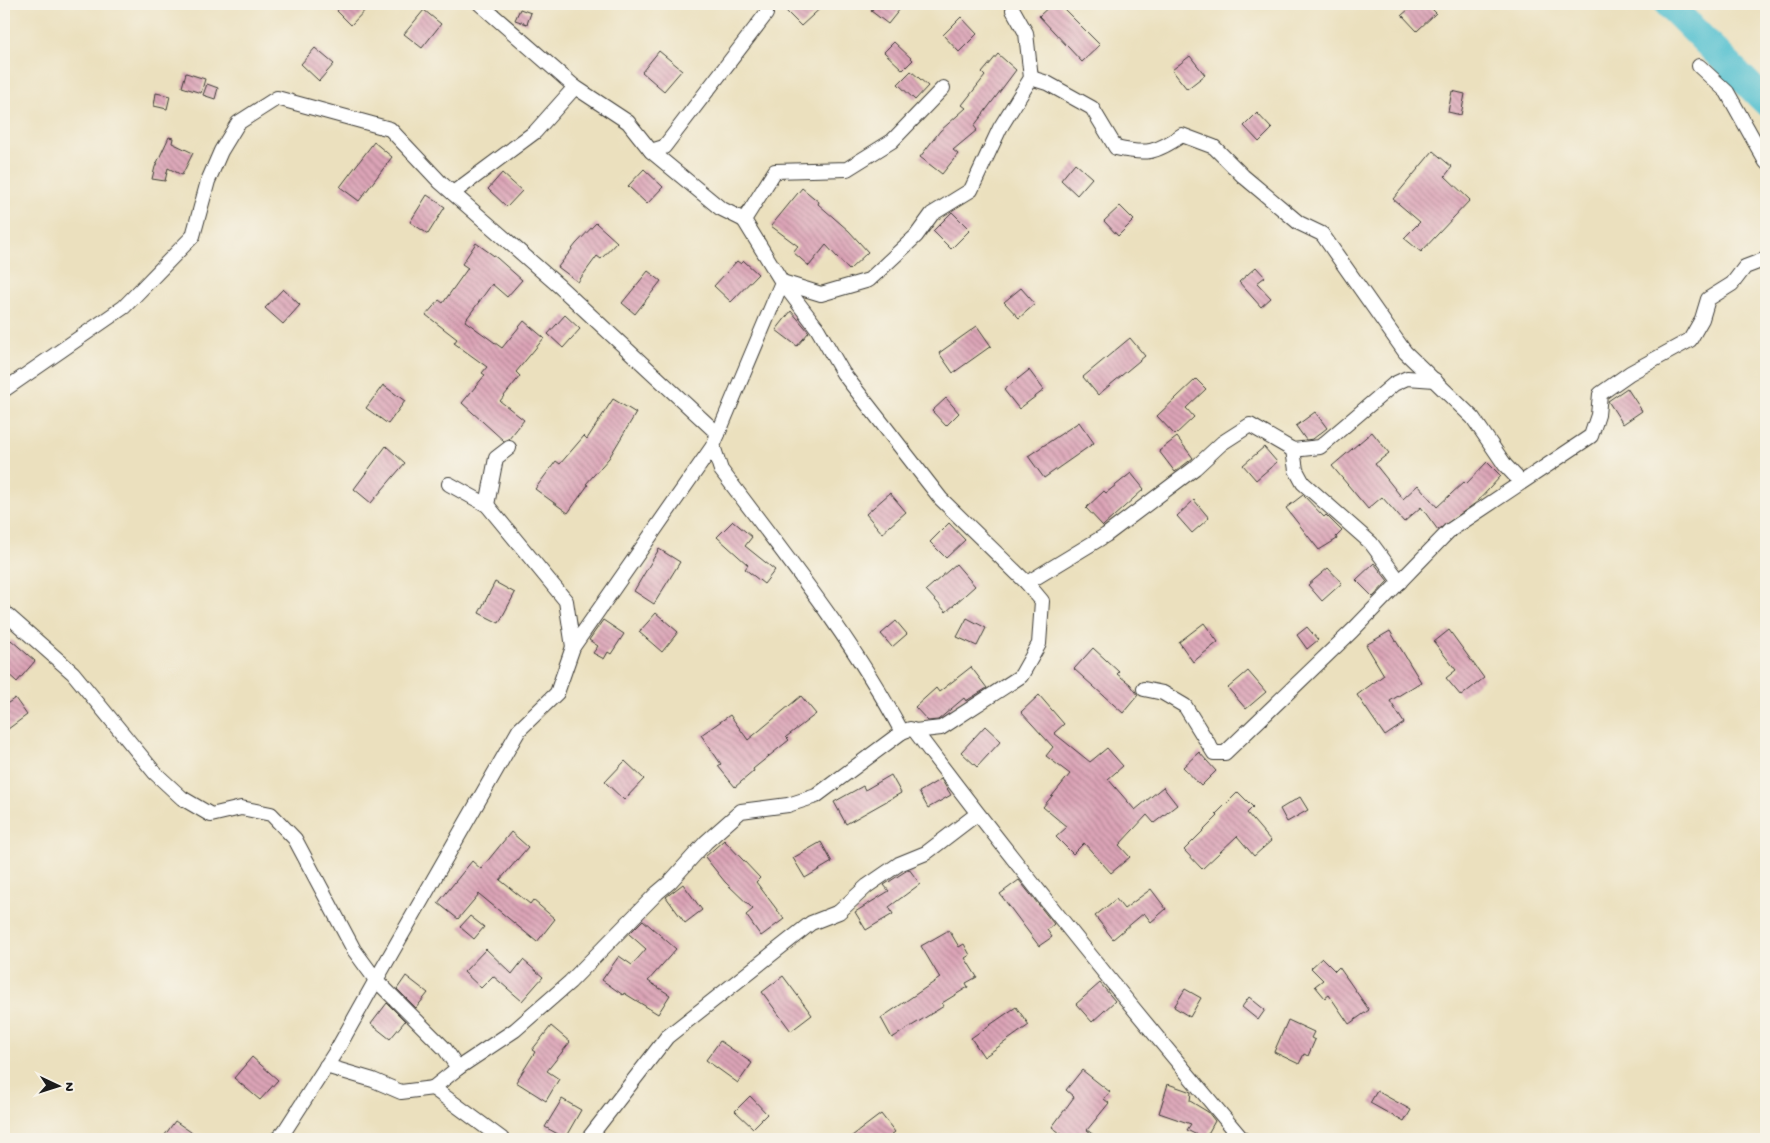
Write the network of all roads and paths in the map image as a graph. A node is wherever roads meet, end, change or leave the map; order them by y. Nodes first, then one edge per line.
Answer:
1 (480, 4) edge
2 (1013, 10) dead end
3 (766, 14) dead end
4 (1699, 66) dead end
5 (1031, 78) junction
6 (575, 87) junction
7 (943, 88) dead end
8 (651, 151) junction
9 (1766, 162) edge
10 (453, 193) junction
11 (744, 220) junction
12 (1766, 259) edge
13 (782, 282) junction
14 (1404, 352) junction
15 (1435, 380) junction
16 (1394, 384) junction
17 (4, 390) edge
18 (715, 440) junction
19 (509, 448) dead end
20 (1293, 450) junction
21 (1522, 482) junction
22 (449, 484) dead end
23 (487, 505) junction
24 (1400, 582) junction
25 (1027, 583) junction
26 (4, 612) edge
27 (573, 647) junction
28 (1144, 689) dead end
29 (908, 732) junction
30 (977, 814) junction
31 (376, 980) junction
32 (326, 1066) junction
33 (458, 1068) junction
34 (433, 1088) junction
35 (277, 1139) edge
36 (502, 1139) edge
37 (588, 1139) edge
38 (1242, 1139) edge

1 - 6 street
2 - 5 street
3 - 8 street
4 - 9 street
5 - 13 street
5 - 14 street
6 - 8 street
6 - 10 street
7 - 11 street
8 - 11 street
10 - 17 street
10 - 18 street
11 - 13 street
12 - 21 street
13 - 18 street
13 - 25 street
14 - 15 street
14 - 16 street
15 - 16 street
15 - 21 street
16 - 20 street
18 - 27 street
18 - 29 street
19 - 23 street
20 - 24 street
20 - 25 street
21 - 24 street
22 - 23 street
23 - 27 street
24 - 28 street
25 - 29 street
26 - 31 street
27 - 31 street
29 - 30 street
29 - 33 street
30 - 37 street
30 - 38 street
31 - 32 street
31 - 33 street
32 - 34 street
32 - 35 street
33 - 34 street
34 - 36 street

